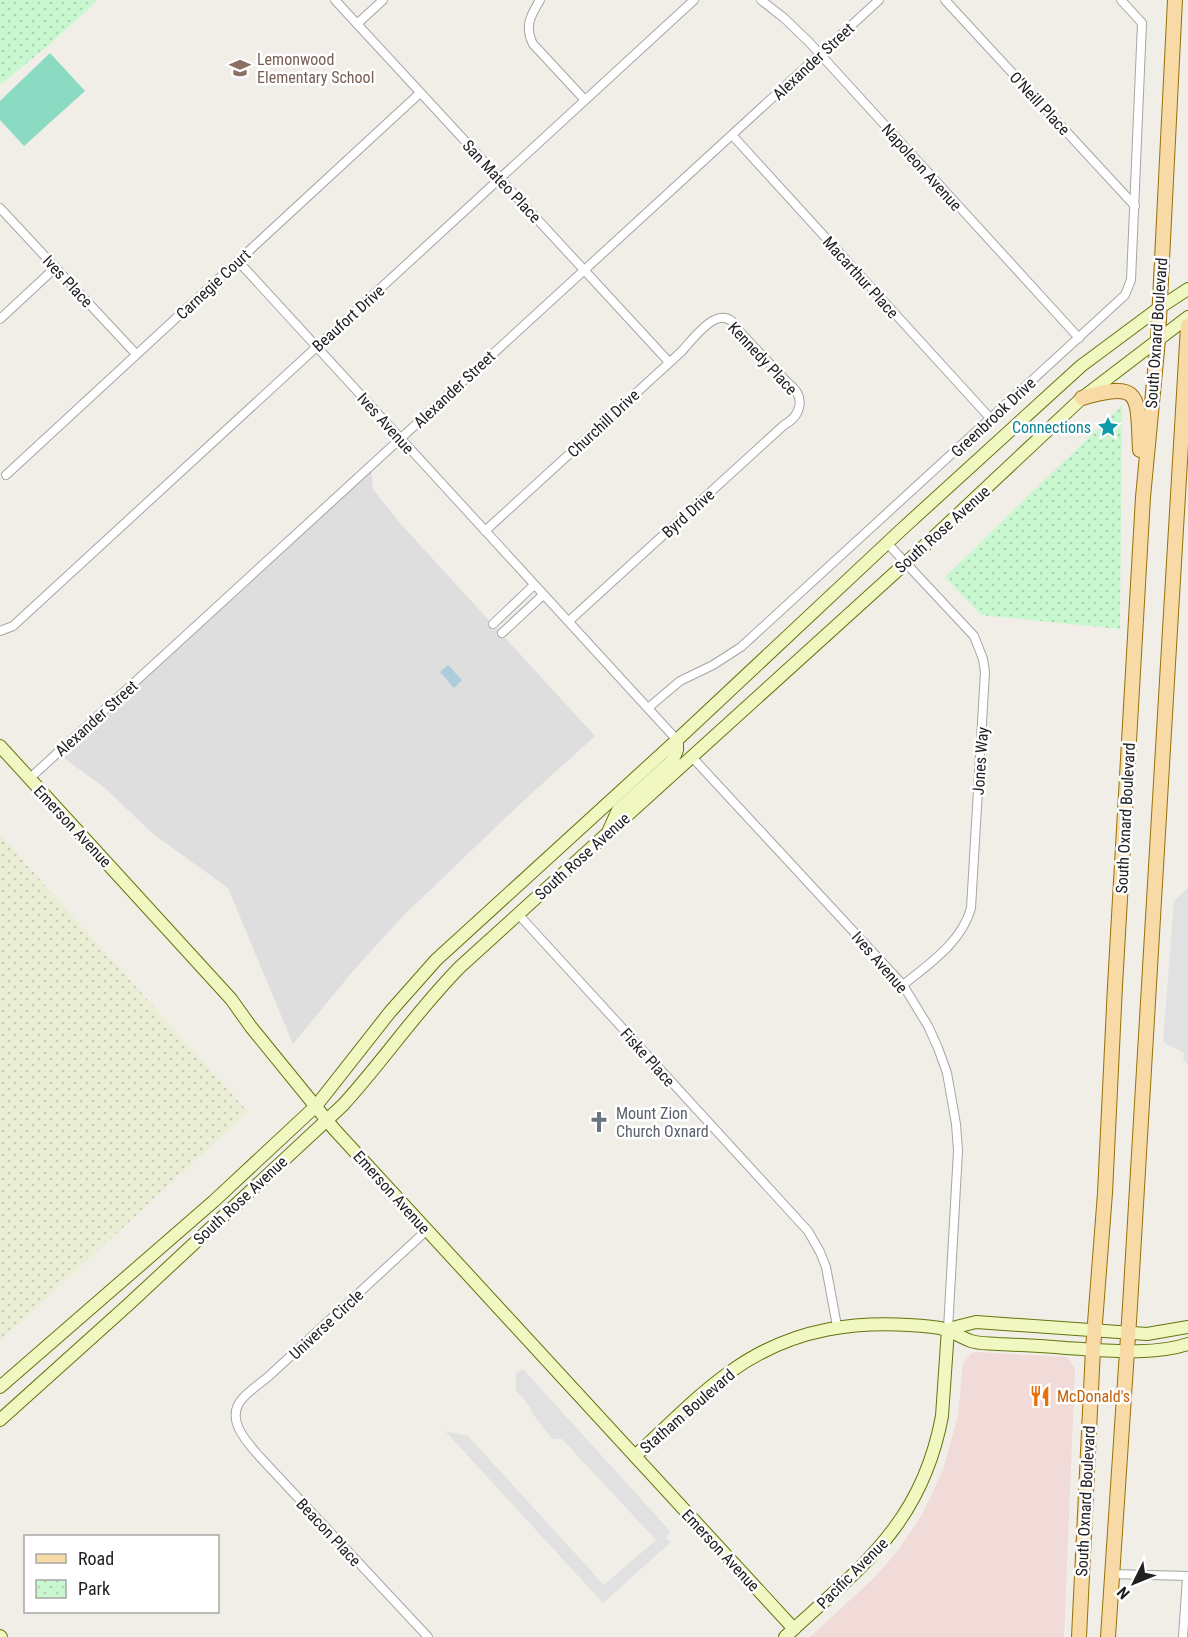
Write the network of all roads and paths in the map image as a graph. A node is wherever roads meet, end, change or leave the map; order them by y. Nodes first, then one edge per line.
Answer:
1 (335, 0) edge
2 (383, 0) edge
3 (540, 0) edge
4 (694, 0) edge
5 (761, 0) edge
6 (879, 0) edge
7 (945, 0) edge
8 (1121, 0) edge
9 (1175, 0) edge
10 (357, 24) junction
11 (819, 55) junction
12 (420, 93) junction
13 (585, 100) junction
14 (732, 135) junction
15 (500, 179) junction
16 (1135, 206) junction
17 (0, 208) edge
18 (238, 261) junction
19 (56, 268) junction
20 (584, 270) junction
21 (1188, 290) edge
22 (1159, 308) junction
23 (1188, 317) edge
24 (721, 318) joint
25 (0, 319) edge
26 (1188, 326) edge
27 (1079, 338) junction
28 (1158, 340) junction
29 (316, 346) junction
30 (136, 354) junction
31 (669, 362) junction
32 (1188, 380) edge
33 (1184, 395) junction
34 (1082, 398) junction
35 (801, 402) joint
36 (991, 419) junction
37 (401, 439) junction
38 (6, 475) dead end
39 (1143, 497) junction
40 (485, 531) junction
41 (888, 544) junction
42 (906, 562) junction
43 (534, 585) junction
44 (543, 595) junction
45 (568, 621) junction
46 (493, 624) dead end
47 (0, 631) edge
48 (501, 633) dead end
49 (648, 708) junction
50 (677, 740) junction
51 (0, 746) edge
52 (691, 756) junction
53 (29, 779) junction
54 (606, 836) junction
55 (518, 914) junction
56 (903, 985) junction
57 (316, 1106) junction
58 (327, 1119) junction
59 (427, 1230) junction
60 (837, 1326) junction
61 (1188, 1327) edge
62 (948, 1329) junction
63 (1094, 1330) junction
64 (1128, 1333) junction
65 (1188, 1344) edge
66 (1093, 1349) junction
67 (1126, 1350) junction
68 (0, 1387) edge
69 (0, 1420) edge
70 (237, 1422) joint
71 (635, 1456) junction
72 (1112, 1574) junction
73 (1187, 1577) edge
74 (789, 1633) edge
75 (428, 1637) edge
76 (1079, 1637) edge
77 (1108, 1637) edge
78 (1183, 1637) edge

1 - 10 street, San Mateo Place
2 - 10 street
3 - 13 street
4 - 13 street, Beaufort Drive
5 - 11 street, Napoleon Avenue
6 - 11 street, Alexander Street
7 - 16 street, O'Neill Place
8 - 16 street, Greenbrook Drive
9 - 22 main road, South Oxnard Boulevard
10 - 12 street, San Mateo Place
11 - 14 street, Alexander Street
11 - 27 street, Napoleon Avenue
12 - 15 street, San Mateo Place
12 - 18 street, Carnegie Court
13 - 15 street, Beaufort Drive
14 - 20 street, Alexander Street
14 - 36 street, Macarthur Place
15 - 20 street, San Mateo Place
15 - 29 street, Beaufort Drive
16 - 27 street, Greenbrook Drive
17 - 19 street, Ives Place
18 - 29 street, Ives Avenue
18 - 30 street, Carnegie Court
19 - 25 street
19 - 30 street, Ives Place
20 - 31 street, San Mateo Place
20 - 37 street, Alexander Street
21 - 22 main road, South Rose Avenue
22 - 28 main road, South Oxnard Boulevard
22 - 41 main road, South Rose Avenue
23 - 28 main road, South Rose Avenue
24 - 31 street, Churchill Drive
24 - 35 street, Kennedy Place
26 - 33 main road, South Oxnard Boulevard
27 - 36 street, Greenbrook Drive
28 - 34 main road, South Rose Avenue
28 - 39 main road, South Oxnard Boulevard
29 - 37 street, Ives Avenue
29 - 47 street, Beaufort Drive
30 - 38 street, Carnegie Court
31 - 40 street, Churchill Drive
32 - 33 main road
33 - 64 main road, South Oxnard Boulevard
34 - 39 main road
34 - 42 main road, South Rose Avenue
35 - 45 street, Byrd Drive
36 - 49 street, Greenbrook Drive
37 - 40 street, Ives Avenue
37 - 53 street, Alexander Street
39 - 63 main road, South Oxnard Boulevard
40 - 43 street, Ives Avenue
41 - 42 street, Jones Way
41 - 50 main road, South Rose Avenue
42 - 52 main road, South Rose Avenue
42 - 56 street, Jones Way
43 - 44 street, Ives Avenue
43 - 46 street
44 - 45 street, Ives Avenue
44 - 48 street
45 - 49 street, Ives Avenue
49 - 50 street, Ives Avenue
50 - 54 main road
50 - 57 main road, South Rose Avenue
51 - 53 main road, Emerson Avenue
52 - 54 main road, South Rose Avenue
52 - 56 street, Ives Avenue
53 - 57 main road, Emerson Avenue
54 - 55 main road, South Rose Avenue
55 - 58 main road, South Rose Avenue
55 - 60 street, Fiske Place
56 - 62 street, Ives Avenue
57 - 58 main road, Emerson Avenue
57 - 68 main road, South Rose Avenue
58 - 59 main road, Emerson Avenue
58 - 69 main road, South Rose Avenue
59 - 70 street, Universe Circle
59 - 71 main road, Emerson Avenue
60 - 62 main road, Statham Boulevard
60 - 71 main road, Statham Boulevard
61 - 64 main road, Statham Boulevard
62 - 63 main road, Statham Boulevard
62 - 66 main road, Statham Boulevard
62 - 74 main road, Pacific Avenue
63 - 64 main road, Statham Boulevard
63 - 66 main road, South Oxnard Boulevard
64 - 67 main road, South Oxnard Boulevard
65 - 67 main road, Statham Boulevard
66 - 67 main road, Statham Boulevard
66 - 76 main road, South Oxnard Boulevard
67 - 72 main road, South Oxnard Boulevard
70 - 75 street, Beacon Place
71 - 74 main road, Emerson Avenue
72 - 73 street
72 - 77 main road, South Oxnard Boulevard
73 - 78 street

